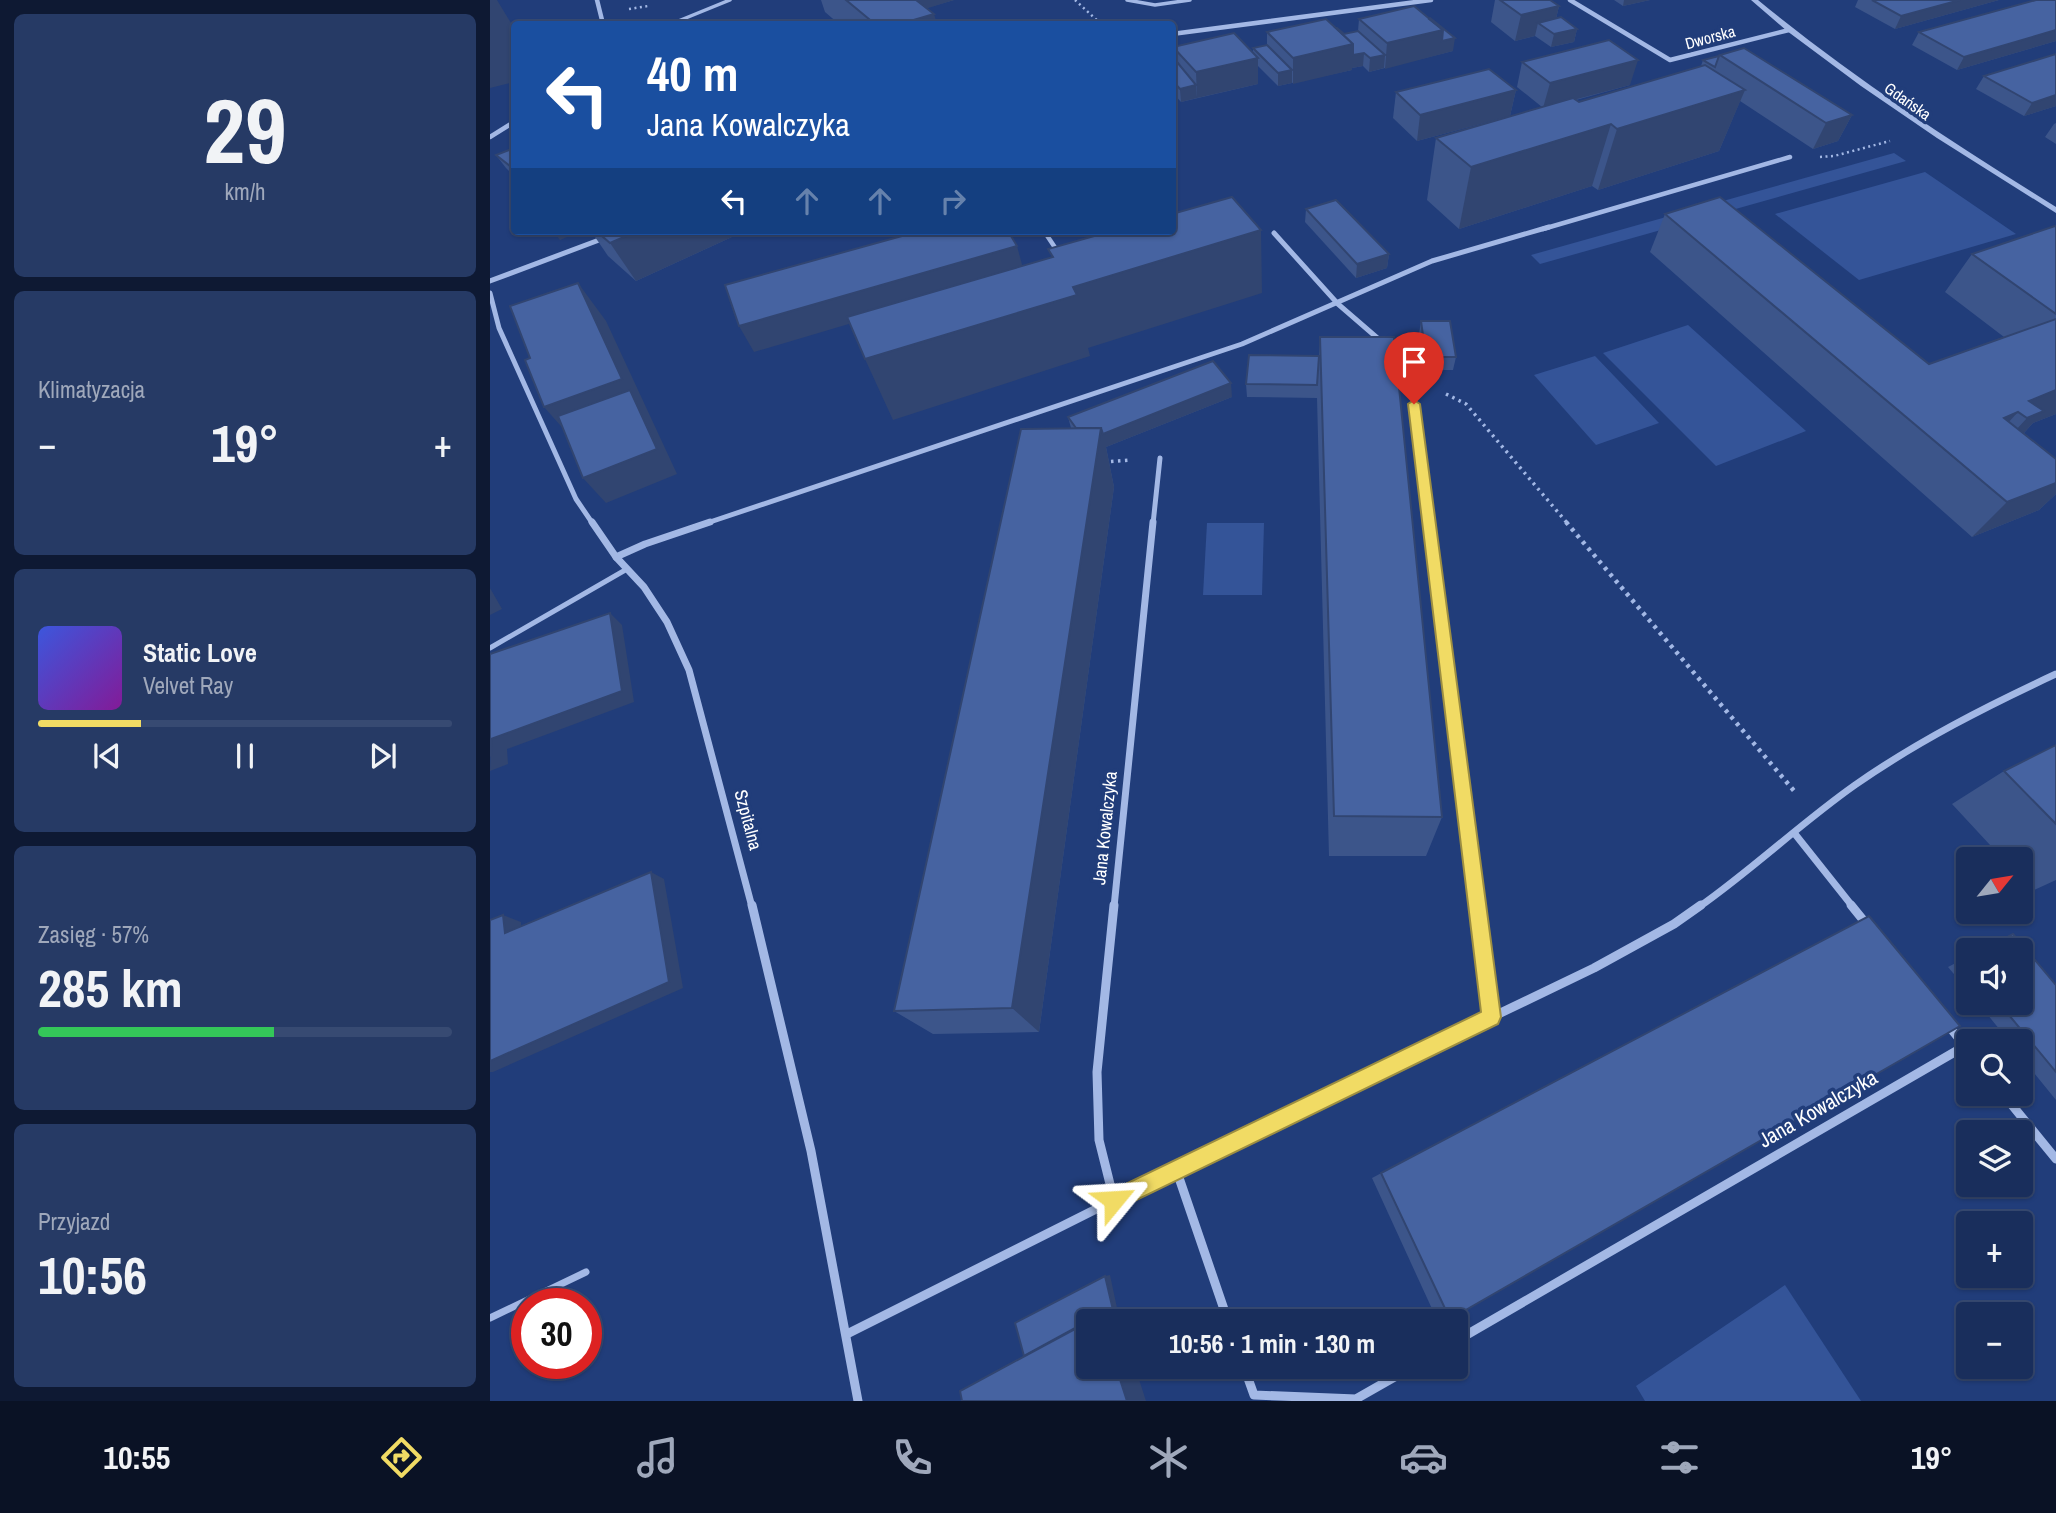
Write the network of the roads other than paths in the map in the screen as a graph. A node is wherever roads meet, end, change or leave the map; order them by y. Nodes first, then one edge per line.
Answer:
1 (597, 0) edge
2 (730, 0) edge
3 (1127, 0) edge
4 (1190, 0) edge
5 (1431, 0) edge
6 (1570, 0) edge
7 (1754, 0) edge
8 (602, 21) edge
9 (678, 21) edge
10 (1789, 30) junction
11 (1176, 33) edge
12 (511, 124) edge
13 (490, 138) edge
14 (1790, 157) road end
15 (2056, 211) edge
16 (1274, 233) dead end
17 (612, 235) edge
18 (1047, 235) edge
19 (1064, 260) edge
20 (490, 281) edge
21 (490, 293) edge
22 (1338, 304) junction
23 (499, 328) junction
24 (490, 332) edge
25 (1160, 458) road end
26 (616, 557) junction
27 (627, 569) junction
28 (490, 648) edge
29 (2056, 674) edge
30 (1795, 834) junction
31 (1871, 930) edge
32 (1939, 1015) edge
33 (1492, 1017) junction
34 (1956, 1036) edge
35 (1956, 1055) edge
36 (2013, 1106) edge
37 (2056, 1159) edge
38 (1176, 1169) junction
39 (1114, 1200) junction
40 (586, 1272) dead end
41 (1224, 1309) edge
42 (490, 1318) edge
43 (1468, 1334) edge
44 (847, 1335) junction
45 (1248, 1379) edge
46 (1391, 1379) edge
47 (858, 1401) edge

1 - 8 street
2 - 9 lane
3 - 4 lane
5 - 11 street
6 - 10 street, Dworska
7 - 10 street, Gdańska
10 - 15 street, Gdańska
12 - 13 street
14 - 22 street
16 - 22 street
17 - 20 street
18 - 19 lane
21 - 23 street, Szpitalna
22 - 26 street
22 - 33 street
23 - 24 street
23 - 26 street, Szpitalna
25 - 39 street, Jana Kowalczyka
26 - 27 street, Szpitalna
27 - 28 lane
27 - 44 street, Szpitalna
29 - 30 street
30 - 31 street
30 - 33 street
32 - 34 street, Jana Kowalczyka
33 - 38 street
35 - 43 street, Jana Kowalczyka
36 - 37 street
38 - 39 street
38 - 41 street
39 - 44 street
40 - 42 lane
44 - 47 street, Szpitalna
45 - 46 street

